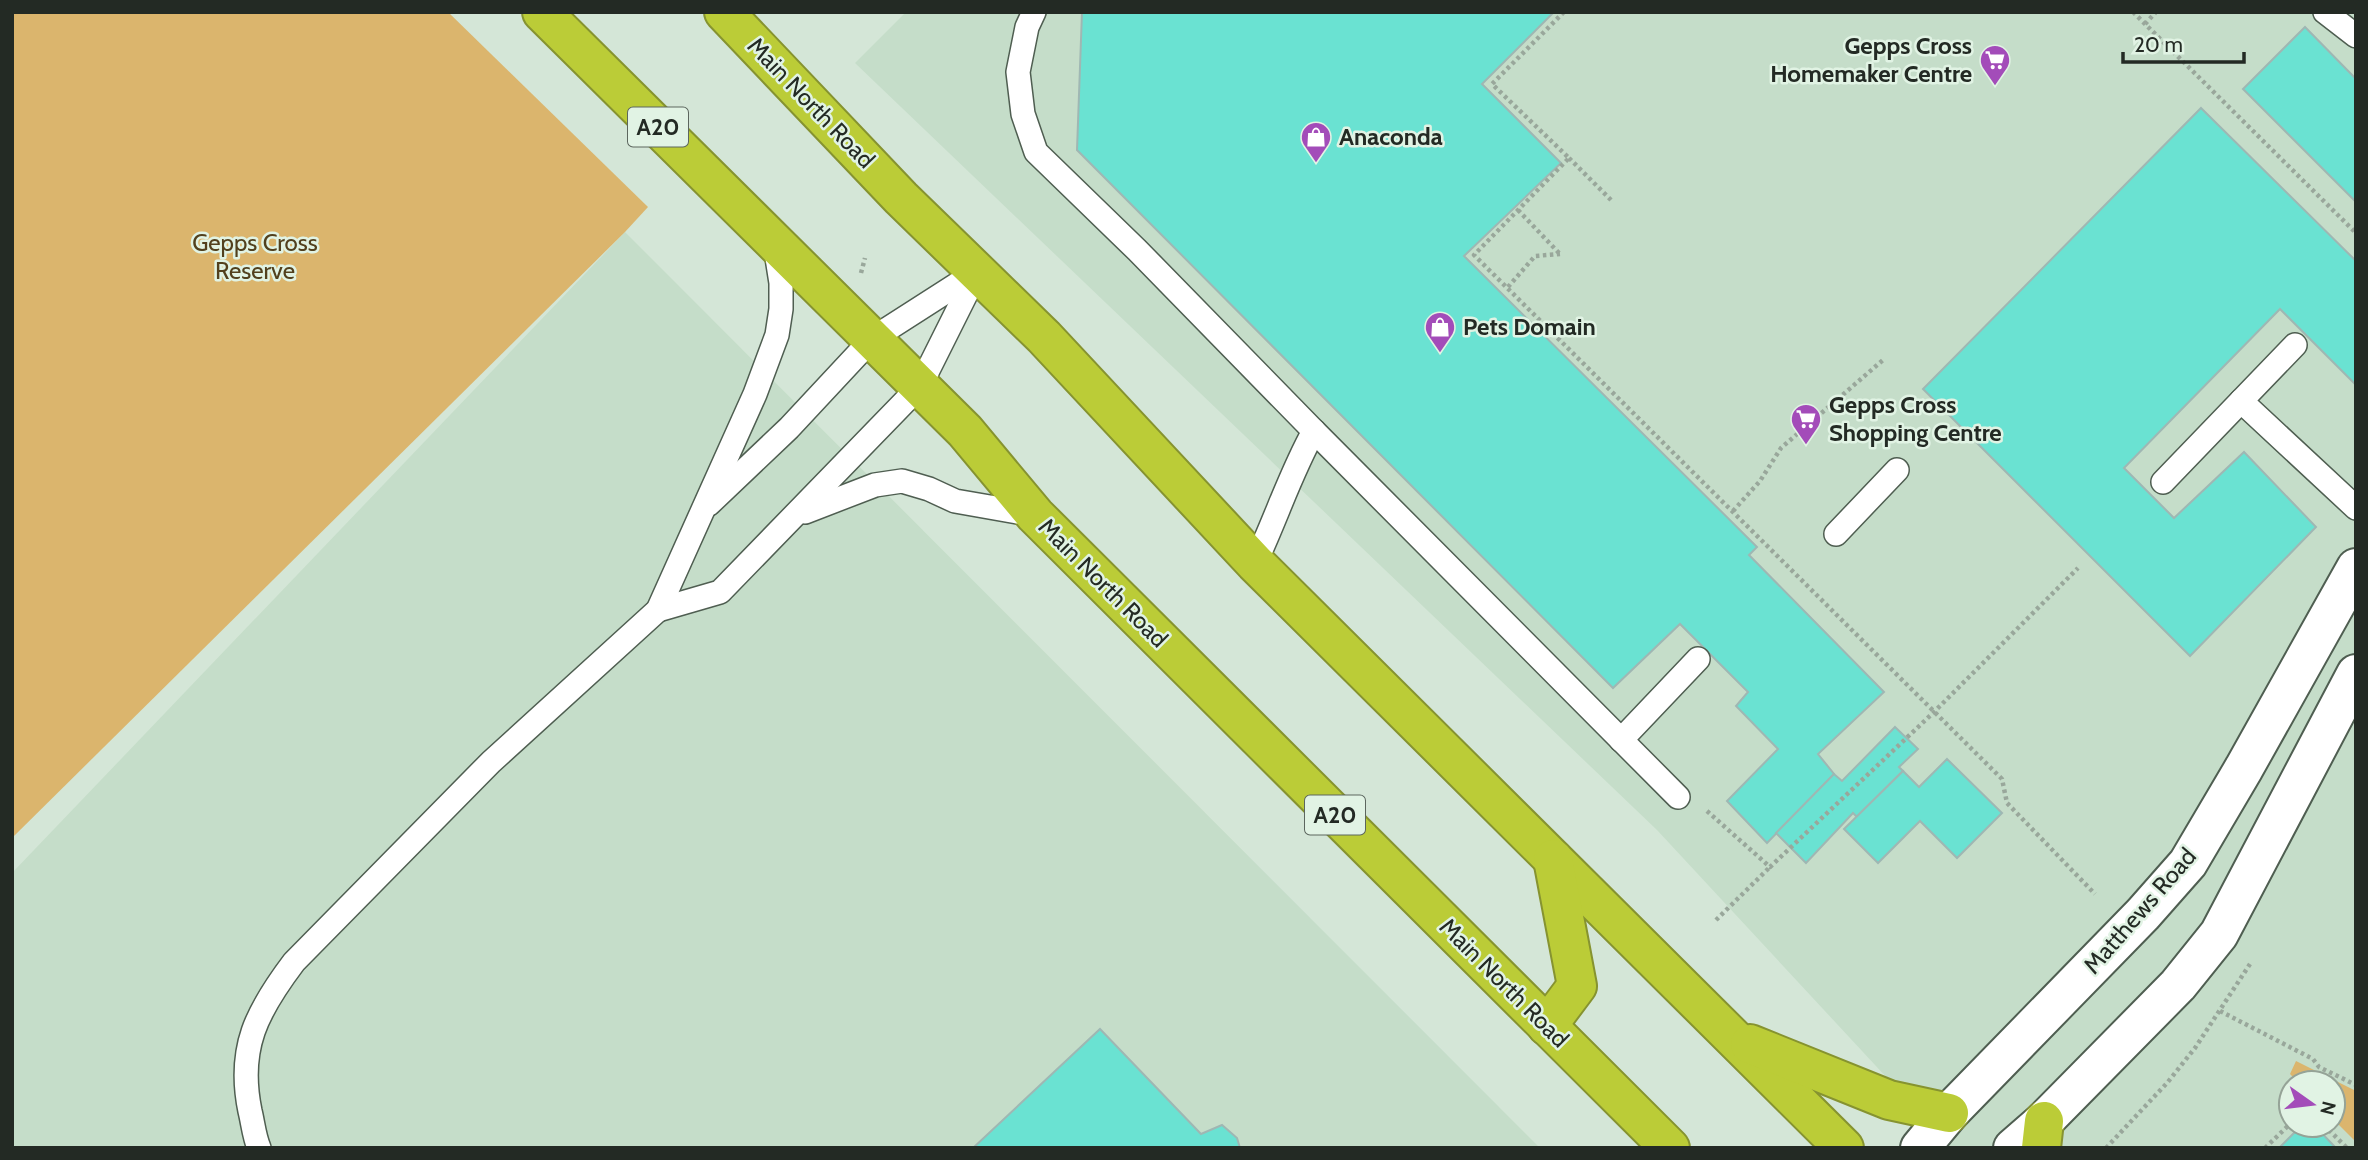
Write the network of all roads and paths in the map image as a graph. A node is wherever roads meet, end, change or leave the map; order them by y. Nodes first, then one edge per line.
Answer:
1 (542, 12) edge
2 (724, 12) edge
3 (1034, 12) edge
4 (1564, 12) edge
5 (2133, 12) edge
6 (2156, 12) edge
7 (2325, 12) edge
8 (2145, 24) junction
9 (2356, 36) edge
10 (1569, 158) junction
11 (1611, 200) dead end
12 (1518, 210) junction
13 (2356, 233) edge
14 (775, 242) junction
15 (977, 272) junction
16 (1508, 287) junction
17 (872, 339) junction
18 (2295, 345) dead end
19 (1883, 360) dead end
20 (920, 386) junction
21 (2241, 401) junction
22 (1314, 431) junction
23 (1897, 470) dead end
24 (2163, 482) dead end
25 (2356, 508) edge
26 (1733, 511) junction
27 (699, 514) junction
28 (1035, 515) junction
29 (796, 516) junction
30 (1836, 534) dead end
31 (1255, 563) junction
32 (2078, 568) dead end
33 (2356, 568) edge
34 (658, 610) junction
35 (1698, 659) dead end
36 (2356, 674) edge
37 (1934, 712) junction
38 (1621, 740) junction
39 (1678, 797) joint
40 (1553, 859) junction
41 (1770, 867) junction
42 (2095, 894) dead end
43 (1716, 920) dead end
44 (2220, 1011) dead end
45 (1547, 1026) junction
46 (1735, 1038) junction
47 (2356, 1085) edge
48 (1949, 1113) junction
49 (2043, 1134) edge
50 (259, 1148) edge
51 (1670, 1148) edge
52 (1844, 1148) edge
53 (1920, 1148) edge
54 (2013, 1148) edge

1 - 14 highway, Main North Road / A20
2 - 15 highway, Main North Road
3 - 22 lane
4 - 10 path
5 - 8 path
6 - 8 path
7 - 9 lane
8 - 13 path
10 - 11 path
10 - 12 path
12 - 16 path
12 - 16 path
14 - 17 highway, Main North Road / A20
14 - 27 lane
15 - 17 lane
15 - 20 lane
15 - 31 highway, Main North Road
16 - 26 path
17 - 20 highway, Main North Road / A20
17 - 27 lane
18 - 21 lane
19 - 26 path
20 - 28 highway, Main North Road / A20
20 - 29 lane
21 - 24 lane
21 - 25 lane
22 - 31 lane
22 - 38 lane
23 - 30 lane
26 - 37 path
27 - 34 lane
28 - 29 lane
28 - 45 highway, Main North Road / A20
29 - 34 lane
31 - 40 highway, Main North Road
32 - 37 path
33 - 48 street, Matthews Road
34 - 50 lane
35 - 38 lane
36 - 49 street
37 - 41 path
37 - 42 path
38 - 39 lane
39 - 41 path
40 - 45 highway
40 - 46 highway, Main North Road
41 - 43 path
44 - 47 path
45 - 51 highway, Main North Road / A20
46 - 48 highway
46 - 52 highway, Main North Road
48 - 53 street, Matthews Road
49 - 54 street

